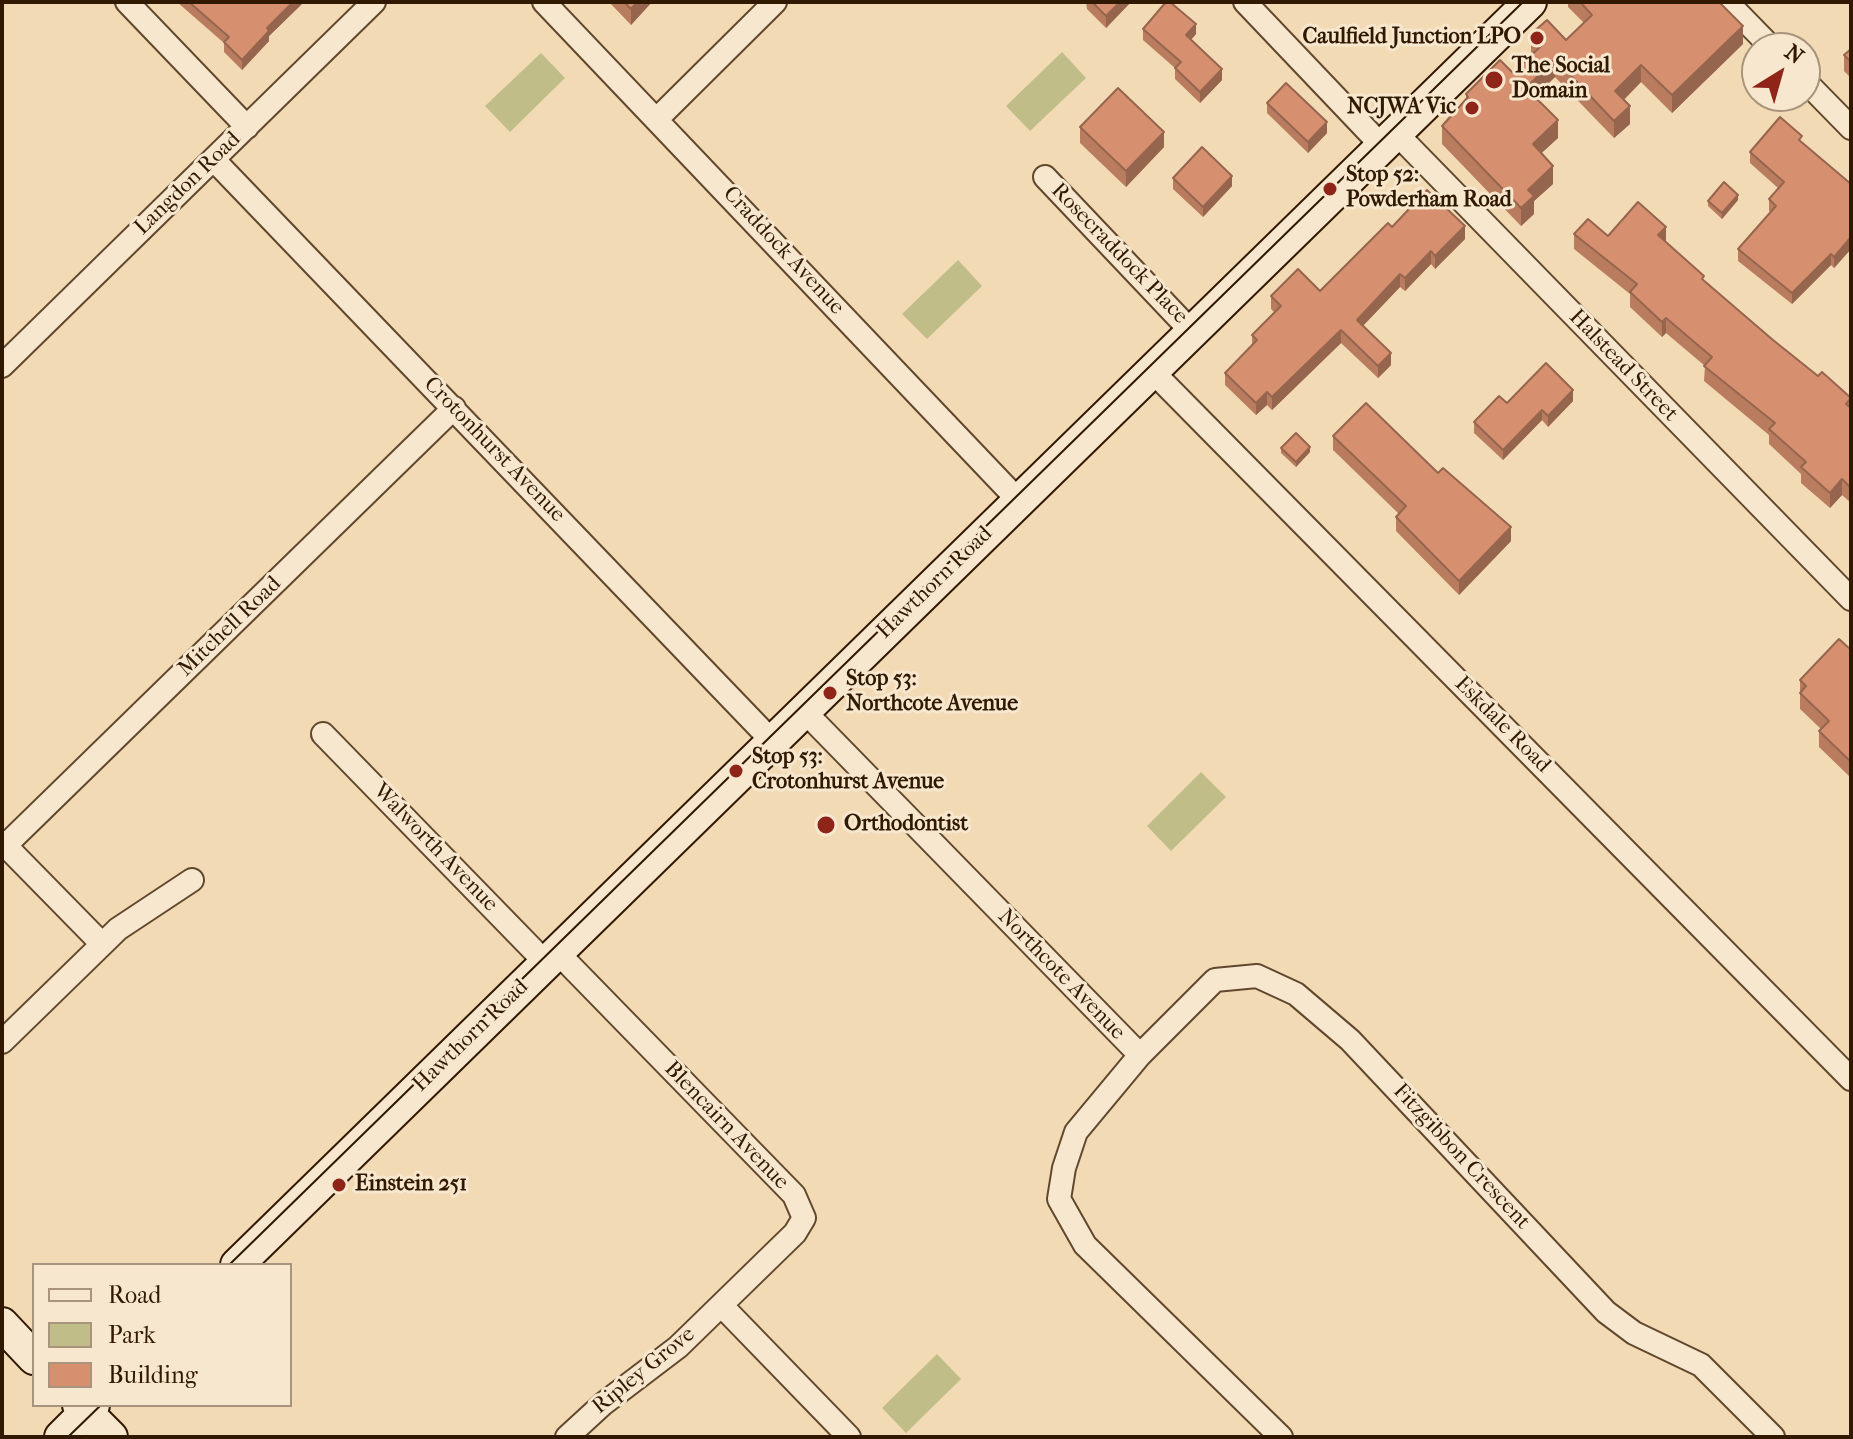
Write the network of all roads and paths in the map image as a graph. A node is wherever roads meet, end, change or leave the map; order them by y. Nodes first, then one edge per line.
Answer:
1 (127, 2) edge
2 (374, 2) edge
3 (544, 2) edge
4 (775, 2) edge
5 (1245, 2) edge
6 (1530, 2) edge
7 (1727, 2) edge
8 (1756, 32) edge
9 (1821, 97) edge
10 (658, 118) junction
11 (247, 127) junction
12 (1851, 128) edge
13 (1389, 140) junction
14 (214, 160) junction
15 (1045, 177) dead end
16 (1192, 332) junction
17 (2, 366) edge
18 (1152, 371) junction
19 (454, 408) junction
20 (1019, 501) junction
21 (1851, 599) edge
22 (804, 711) junction
23 (323, 734) dead end
24 (773, 742) junction
25 (4, 844) edge
26 (192, 880) dead end
27 (102, 944) junction
28 (552, 958) junction
29 (2, 1042) edge
30 (1140, 1055) junction
31 (1851, 1079) edge
32 (239, 1263) edge
33 (722, 1306) junction
34 (2, 1324) edge
35 (32, 1356) edge
36 (86, 1407) edge
37 (61, 1437) edge
38 (111, 1437) edge
39 (567, 1437) edge
40 (849, 1437) edge
41 (1281, 1437) edge
42 (1773, 1437) edge

1 - 11 street
2 - 11 street, Langdon Road
3 - 10 street, Craddock Avenue
4 - 10 street
5 - 13 street, Halstead Street
6 - 13 main road, Hawthorn Road
7 - 8 street
9 - 12 street
10 - 20 street, Craddock Avenue
11 - 14 street, Langdon Road
13 - 16 main road, Hawthorn Road
13 - 21 street, Halstead Street
14 - 17 street, Langdon Road
14 - 19 street, Crotonhurst Avenue
15 - 16 street, Rosecraddock Place
16 - 18 main road, Hawthorn Road
18 - 20 main road, Hawthorn Road
18 - 31 street, Eskdale Road
19 - 24 street, Crotonhurst Avenue
19 - 25 street, Mitchell Road
20 - 22 main road, Hawthorn Road
22 - 24 main road, Hawthorn Road
22 - 30 street, Northcote Avenue
23 - 28 street, Walworth Avenue
24 - 28 main road, Hawthorn Road
25 - 27 street
26 - 27 street
27 - 29 street
28 - 32 main road, Hawthorn Road
28 - 33 street, Blencairn Avenue
30 - 41 street, Northcote Avenue
30 - 42 street, Fitzgibbon Crescent
33 - 39 street, Ripley Grove
33 - 40 street
34 - 35 main road
36 - 37 main road
36 - 38 main road

